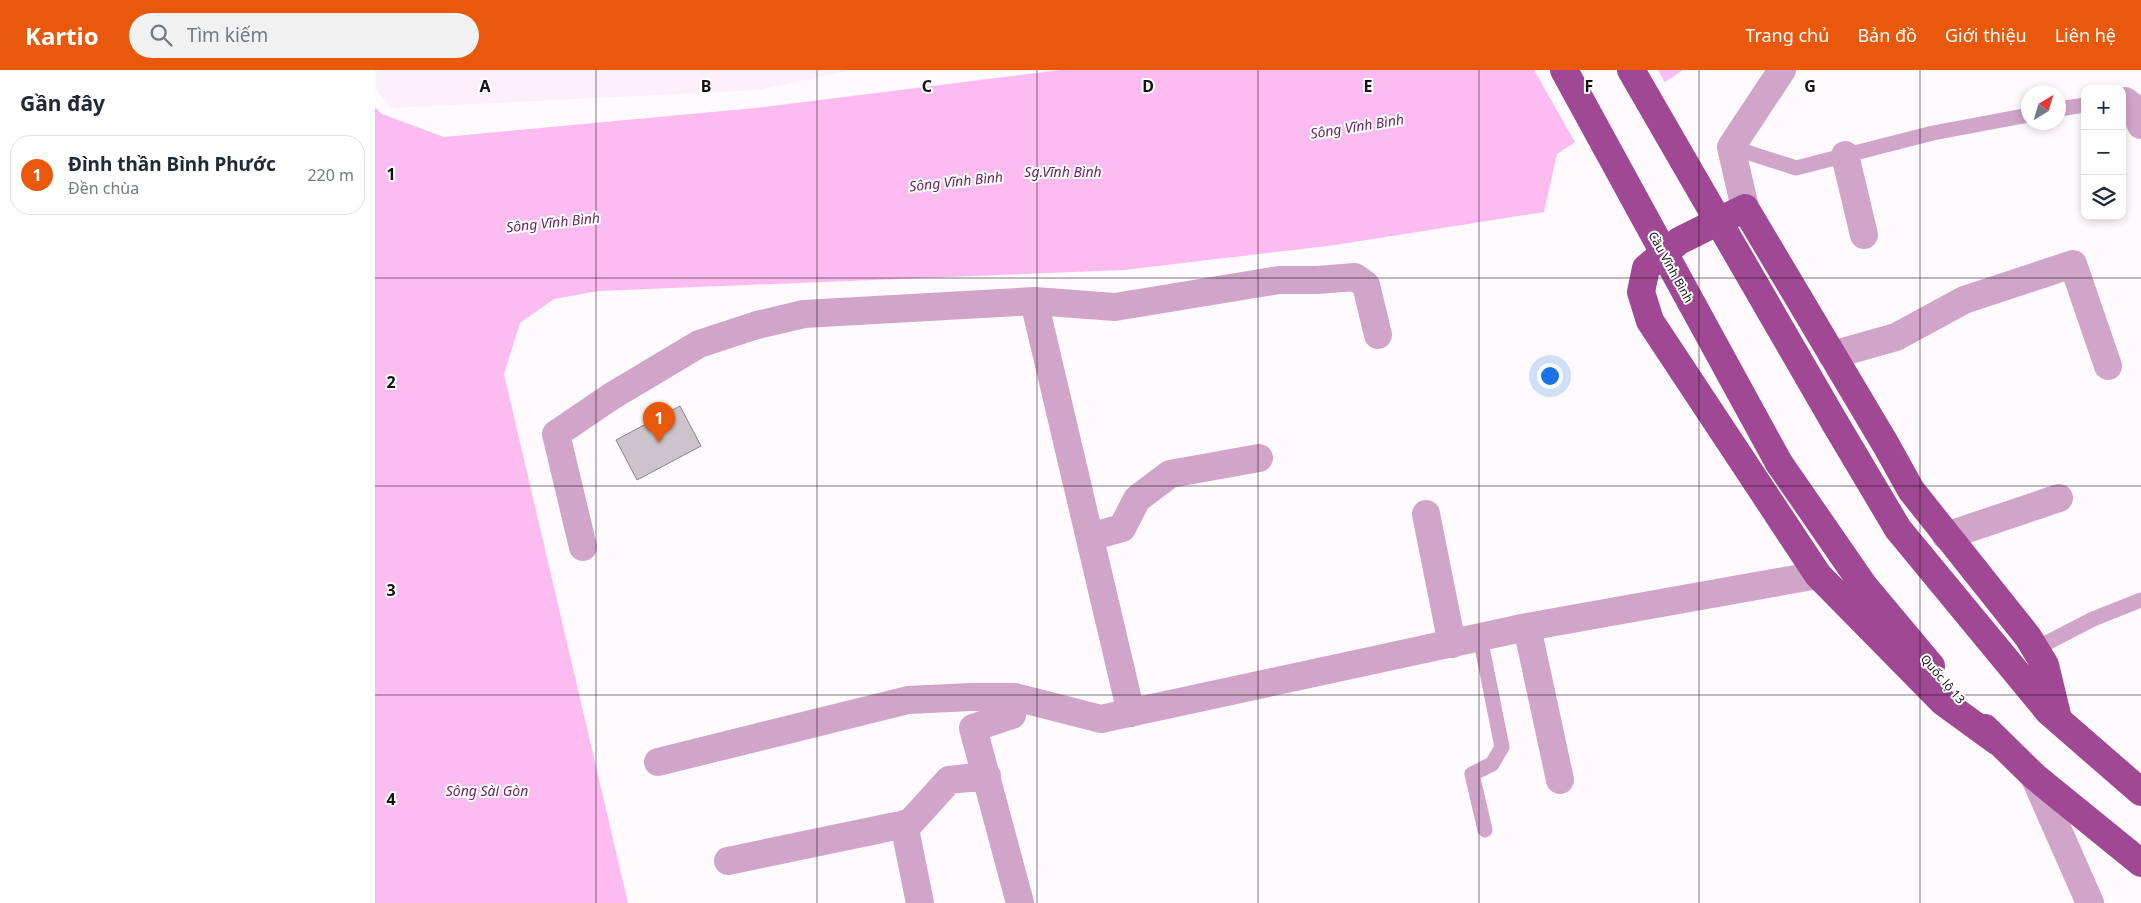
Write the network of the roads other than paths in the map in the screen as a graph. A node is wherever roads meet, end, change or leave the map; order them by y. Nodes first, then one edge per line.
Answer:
1 (1563, 70) edge
2 (1631, 70) edge
3 (1782, 70) edge
4 (2126, 102) edge
5 (2081, 106) edge
6 (2066, 109) edge
7 (2021, 116) edge
8 (2141, 125) edge
9 (1731, 147) junction
10 (1845, 156) junction
11 (1745, 208) junction
12 (1864, 236) dead end
13 (1034, 301) junction
14 (1378, 335) dead end
15 (1832, 355) junction
16 (2108, 366) dead end
17 (1259, 458) dead end
18 (1779, 463) joint
19 (2059, 498) dead end
20 (1426, 514) dead end
21 (1090, 536) junction
22 (1946, 536) junction
23 (583, 547) dead end
24 (1818, 575) junction
25 (2141, 600) edge
26 (1527, 627) junction
27 (1480, 637) junction
28 (1451, 644) junction
29 (2035, 649) junction
30 (1015, 697) junction
31 (1131, 713) junction
32 (2057, 719) junction
33 (1998, 742) junction
34 (658, 762) dead end
35 (987, 776) junction
36 (2034, 776) junction
37 (1560, 780) dead end
38 (2141, 792) edge
39 (904, 824) junction
40 (1485, 830) dead end
41 (728, 860) dead end
42 (2141, 862) edge
43 (920, 903) edge
44 (1020, 903) edge
45 (2091, 903) edge

1 - 18 highway, Cầu Vĩnh Bình, bridge
2 - 32 highway, bridge
3 - 9 street
4 - 8 street
5 - 6 lane
7 - 10 lane
9 - 10 lane
9 - 11 street
10 - 12 street
11 - 15 highway
11 - 24 highway
13 - 14 street
13 - 21 street
13 - 23 street
15 - 16 street
15 - 22 highway
17 - 21 street
18 - 33 highway, Quốc lộ 13
19 - 22 street
20 - 28 street
21 - 31 street
22 - 29 highway
24 - 26 street
24 - 33 highway
25 - 29 lane
26 - 27 street
26 - 37 street
27 - 28 street
27 - 40 lane
28 - 31 street
29 - 32 highway
30 - 31 street
30 - 34 street
30 - 35 street
32 - 38 highway
33 - 36 highway, Quốc lộ 13
35 - 39 street
35 - 44 street
36 - 42 highway, Quốc lộ 13
36 - 45 street
39 - 41 street
39 - 43 street

